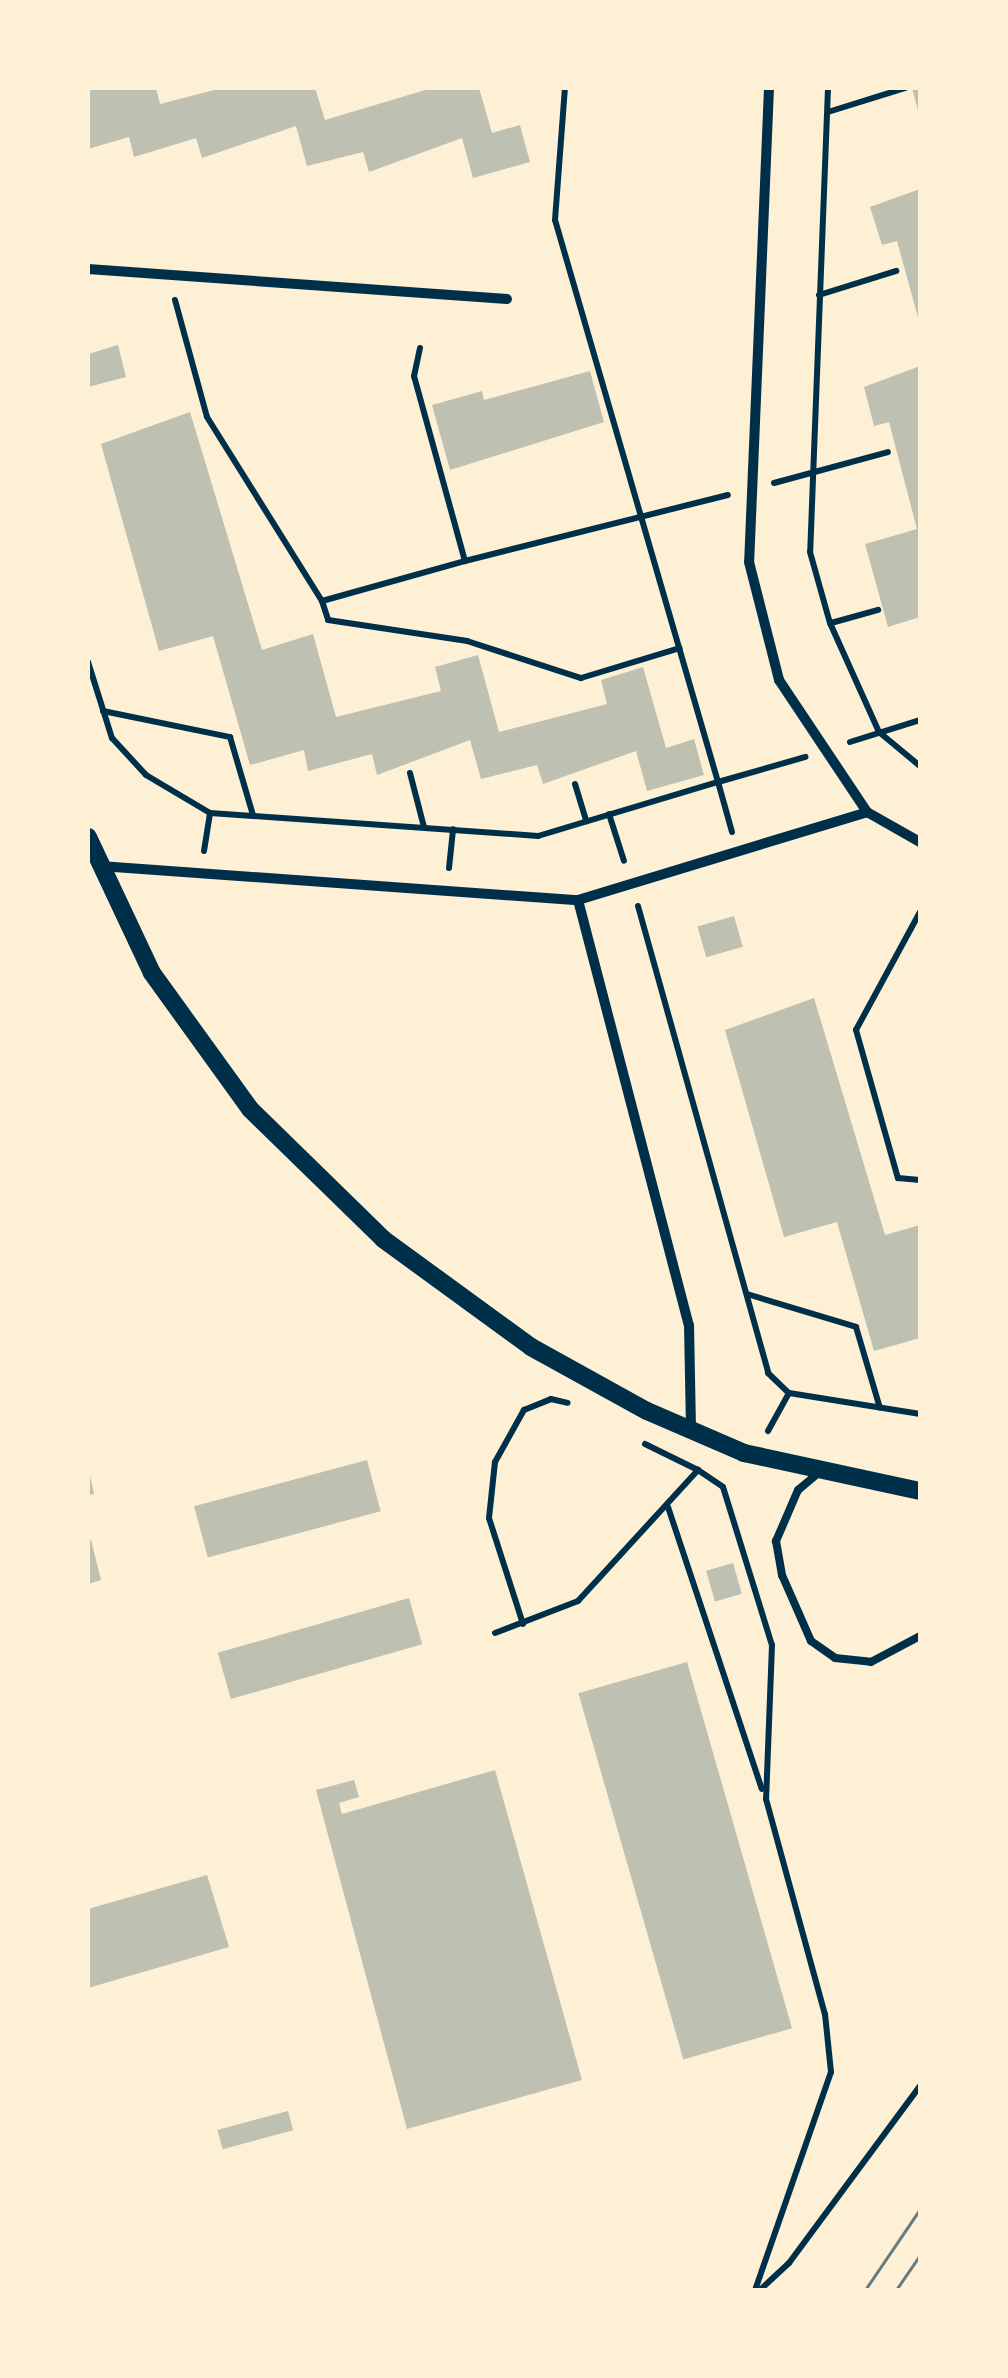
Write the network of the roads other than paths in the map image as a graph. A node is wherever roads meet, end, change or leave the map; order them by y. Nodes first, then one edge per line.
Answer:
1 (769, 88) edge
2 (88, 270) edge
3 (507, 299) dead end
4 (866, 812) junction
5 (88, 837) edge
6 (920, 842) edge
7 (100, 866) junction
8 (578, 900) junction
9 (691, 1430) junction
10 (822, 1470) junction
11 (920, 1491) edge
12 (920, 1636) edge

1 - 4 street
2 - 3 street
4 - 6 street
4 - 8 street
5 - 7 street
7 - 8 street
7 - 9 street
8 - 9 street
9 - 10 street
10 - 11 street
10 - 12 lane

